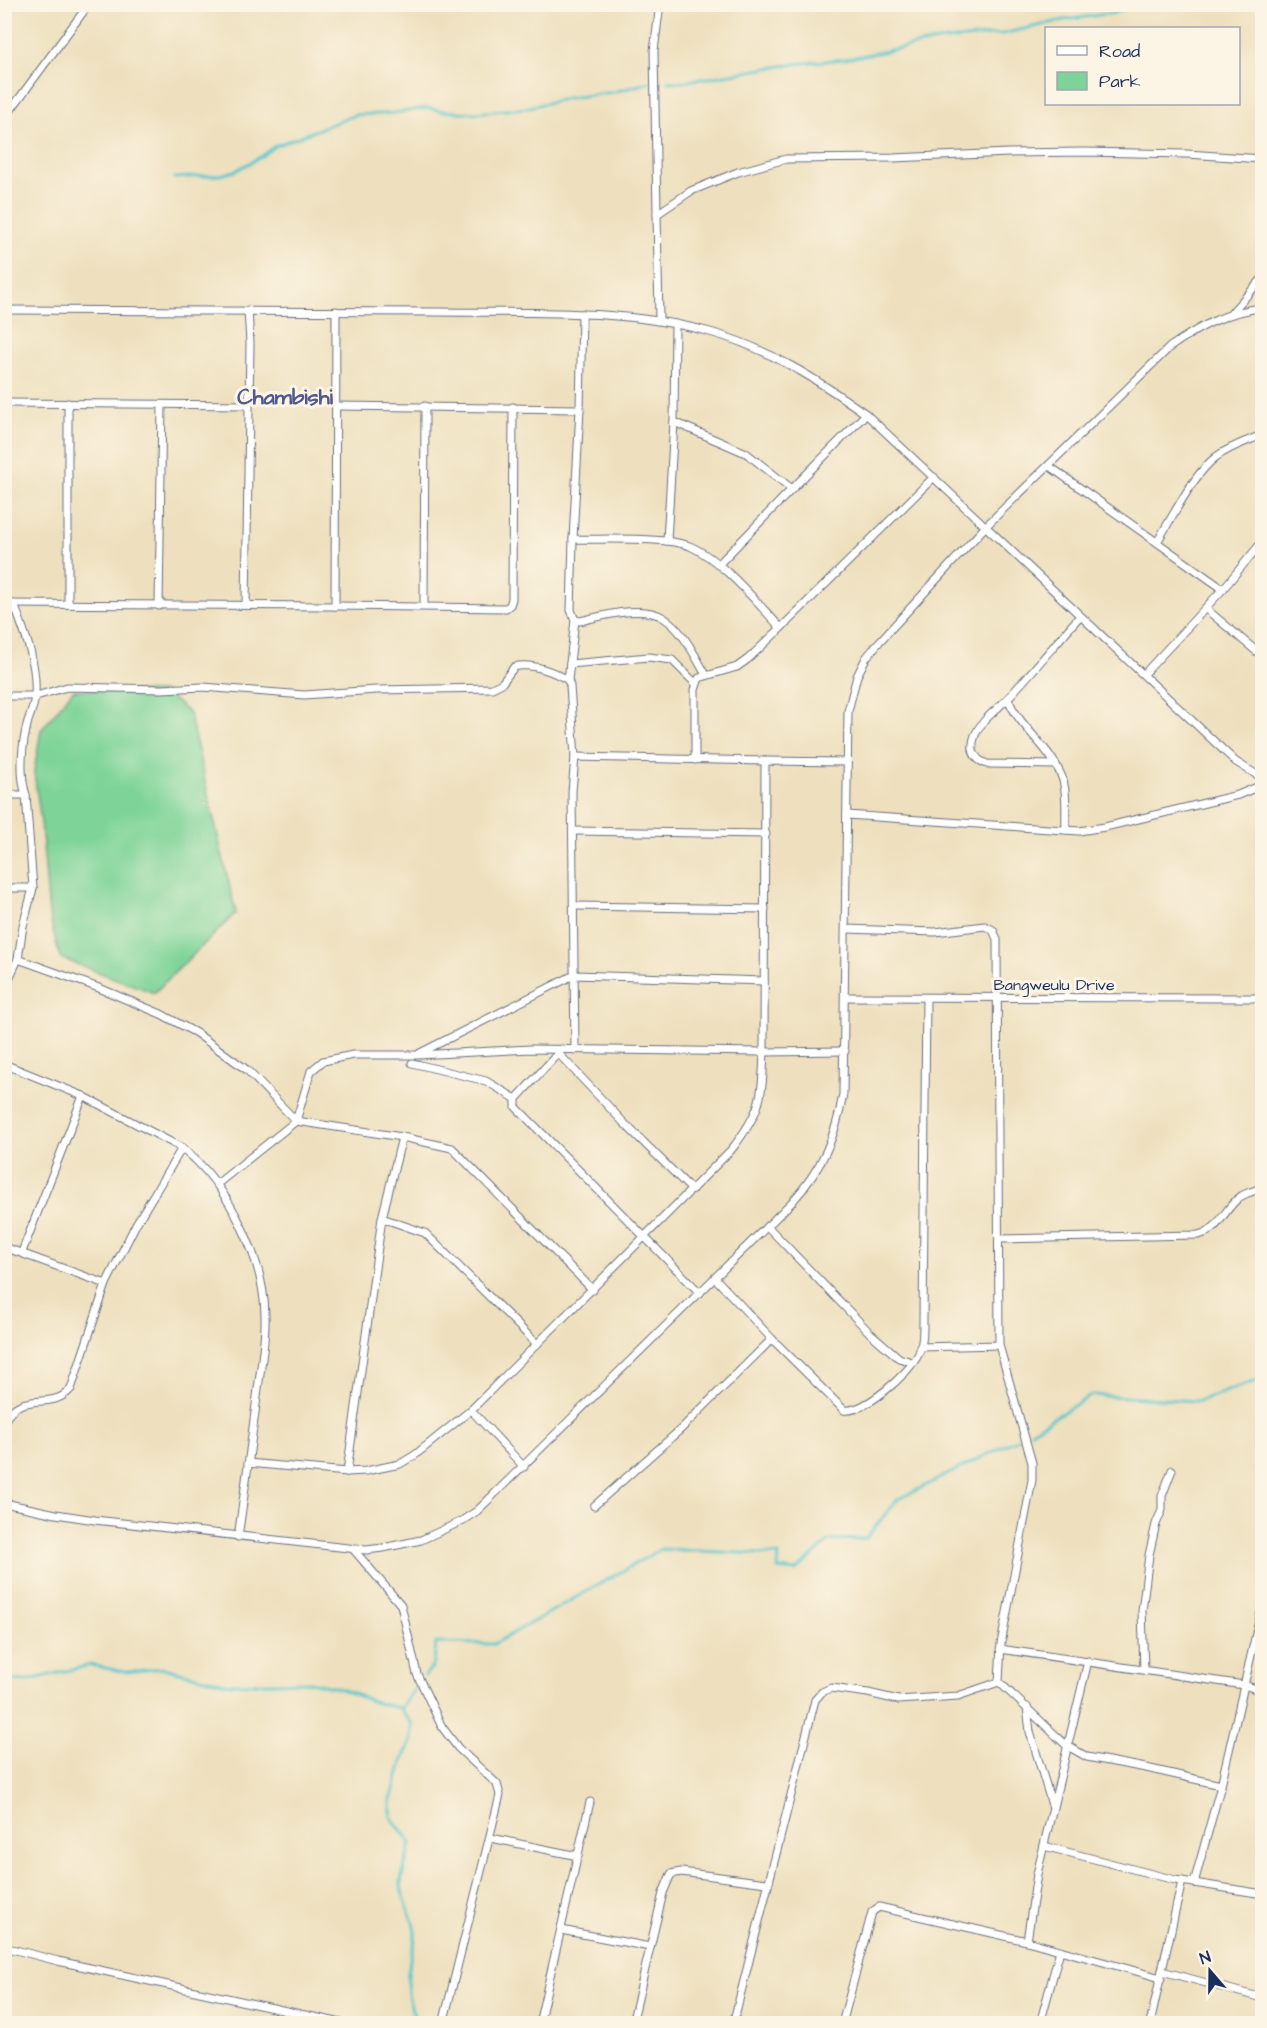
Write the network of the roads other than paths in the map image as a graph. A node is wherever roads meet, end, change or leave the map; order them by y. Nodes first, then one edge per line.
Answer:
1 (89, 4) edge
2 (660, 4) edge
3 (4, 119) edge
4 (1263, 159) edge
5 (657, 214) junction
6 (1263, 279) edge
7 (1263, 308) edge
8 (4, 310) edge
9 (248, 310) junction
10 (336, 311) junction
11 (582, 314) junction
12 (1231, 314) junction
13 (659, 320) junction
14 (675, 324) junction
15 (4, 403) edge
16 (68, 403) junction
17 (162, 405) junction
18 (249, 405) junction
19 (336, 406) junction
20 (425, 406) junction
21 (513, 407) junction
22 (580, 409) junction
23 (866, 414) junction
24 (674, 422) junction
25 (1263, 435) edge
26 (1049, 466) junction
27 (934, 477) junction
28 (792, 489) junction
29 (986, 526) junction
30 (573, 539) junction
31 (667, 542) junction
32 (1157, 542) junction
33 (1263, 542) edge
34 (718, 565) junction
35 (1223, 589) junction
36 (4, 604) edge
37 (14, 604) junction
38 (68, 604) junction
39 (246, 605) junction
40 (159, 606) junction
41 (335, 606) junction
42 (424, 606) junction
43 (1206, 609) junction
44 (1080, 616) junction
45 (575, 620) junction
46 (781, 628) junction
47 (1263, 656) edge
48 (570, 664) junction
49 (1144, 674) junction
50 (706, 675) junction
51 (568, 680) junction
52 (696, 684) junction
53 (4, 696) edge
54 (36, 696) junction
55 (1008, 699) junction
56 (575, 757) junction
57 (694, 760) junction
58 (765, 761) junction
59 (846, 762) junction
60 (1056, 765) junction
61 (1263, 778) edge
62 (1263, 785) edge
63 (4, 795) edge
64 (26, 795) junction
65 (847, 815) junction
66 (1066, 830) junction
67 (573, 831) junction
68 (766, 834) junction
69 (4, 888) edge
70 (33, 888) junction
71 (575, 906) junction
72 (765, 909) junction
73 (846, 929) junction
74 (18, 959) junction
75 (574, 975) junction
76 (764, 981) junction
77 (4, 989) edge
78 (846, 997) junction
79 (926, 998) junction
80 (996, 998) junction
81 (1263, 998) edge
82 (575, 1050) junction
83 (560, 1051) junction
84 (845, 1051) junction
85 (764, 1052) junction
86 (417, 1055) junction
87 (412, 1063) dead end
88 (4, 1064) edge
89 (83, 1096) junction
90 (516, 1099) junction
91 (296, 1121) junction
92 (402, 1137) junction
93 (182, 1148) junction
94 (218, 1184) junction
95 (1263, 1188) edge
96 (692, 1190) junction
97 (382, 1218) junction
98 (767, 1226) junction
99 (644, 1239) junction
100 (1000, 1239) junction
101 (4, 1247) edge
102 (22, 1252) junction
103 (715, 1278) junction
104 (106, 1284) junction
105 (593, 1290) junction
106 (700, 1293) junction
107 (772, 1339) junction
108 (537, 1344) junction
109 (999, 1345) junction
110 (921, 1347) junction
111 (912, 1362) junction
112 (471, 1410) junction
113 (4, 1422) edge
114 (248, 1463) junction
115 (524, 1467) junction
116 (1172, 1470) dead end
117 (346, 1472) junction
118 (4, 1503) edge
119 (594, 1506) dead end
120 (238, 1537) junction
121 (354, 1550) junction
122 (1263, 1608) edge
123 (1000, 1648) junction
124 (1088, 1661) junction
125 (1144, 1670) junction
126 (999, 1682) junction
127 (1244, 1685) junction
128 (1263, 1691) edge
129 (1027, 1707) junction
130 (1066, 1745) junction
131 (1221, 1785) junction
132 (590, 1802) dead end
133 (1052, 1805) junction
134 (491, 1838) junction
135 (1044, 1846) junction
136 (578, 1856) junction
137 (1182, 1881) junction
138 (767, 1883) junction
139 (1194, 1883) junction
140 (1257, 1893) dead end
141 (561, 1930) junction
142 (1027, 1941) junction
143 (4, 1947) edge
144 (650, 1947) junction
145 (1060, 1950) junction
146 (1161, 1975) junction
147 (1263, 1998) edge
148 (346, 2024) edge
149 (443, 2024) edge
150 (539, 2024) edge
151 (632, 2024) edge
152 (733, 2024) edge
153 (842, 2024) edge
154 (1040, 2024) edge
155 (1150, 2024) edge

1 - 3 street
2 - 5 street
4 - 5 street
5 - 13 street
6 - 12 street
7 - 12 street
8 - 9 street
9 - 10 street
9 - 18 street
10 - 11 street
10 - 19 street
11 - 13 street
11 - 22 street
12 - 26 street
13 - 14 street
14 - 23 street
14 - 24 street
15 - 16 street
16 - 17 street
16 - 38 street
17 - 18 street
17 - 40 street
18 - 39 street
19 - 20 street
19 - 41 street
20 - 21 street
20 - 42 street
21 - 22 street
21 - 42 street
22 - 30 street
23 - 27 street
23 - 28 street
24 - 28 street
24 - 31 street
25 - 32 street
26 - 29 street
26 - 32 street
27 - 29 street
27 - 46 street
28 - 34 street
29 - 44 street
29 - 59 street
30 - 31 street
30 - 45 street
31 - 34 street
32 - 35 street
33 - 35 street
34 - 46 street
35 - 43 street
36 - 37 street
37 - 38 street
37 - 54 street
38 - 40 street
39 - 40 street
39 - 41 street
41 - 42 street
43 - 47 street
43 - 49 street
44 - 49 street
44 - 55 street
45 - 48 street
45 - 50 street
46 - 50 street
48 - 51 street
48 - 52 street
49 - 61 street
50 - 52 street
51 - 54 street
51 - 56 street
52 - 57 street
53 - 54 street
54 - 64 street
55 - 60 street
55 - 60 street
56 - 57 street
56 - 67 street
57 - 58 street
58 - 59 street
58 - 68 street
59 - 65 street
60 - 66 street
62 - 66 street
63 - 64 street
64 - 70 street
65 - 66 street
65 - 73 street
67 - 68 street
67 - 71 street
68 - 72 street
69 - 70 street
70 - 74 street
71 - 72 street
71 - 75 street
72 - 76 street
73 - 78 street
73 - 80 street
74 - 77 street
74 - 91 street
75 - 76 street
75 - 82 street
75 - 86 street
76 - 85 street
78 - 79 street, Bangweulu Drive
78 - 84 street
79 - 80 street, Bangweulu Drive
79 - 110 street
80 - 81 street, Bangweulu Drive
80 - 100 street
82 - 83 street
82 - 85 street
83 - 86 street
83 - 90 street
83 - 96 street
84 - 85 street
84 - 98 street
85 - 96 street
86 - 91 street
87 - 90 street
88 - 89 street
89 - 93 street
89 - 102 street
90 - 99 street
91 - 92 street
91 - 94 street
92 - 97 street
92 - 105 street
93 - 94 street
93 - 104 street
94 - 114 street
95 - 100 street
96 - 99 street
97 - 108 street
97 - 117 street
98 - 103 street
98 - 111 street
99 - 105 street
99 - 106 street
100 - 109 street
101 - 102 street
102 - 104 street
103 - 106 street
103 - 107 street
104 - 113 street
105 - 108 street
106 - 115 street
107 - 111 street
107 - 119 street
108 - 112 street
109 - 110 street
109 - 123 street
110 - 111 street
112 - 115 street
112 - 117 street
114 - 117 street
114 - 120 street
115 - 121 street
116 - 125 street
118 - 120 street
120 - 121 street
121 - 134 street
122 - 127 street
123 - 124 street
123 - 126 street
124 - 125 street
124 - 130 street
125 - 127 street
126 - 129 street
126 - 138 street
127 - 128 street
127 - 131 street
129 - 130 street
129 - 133 street
130 - 131 street
130 - 133 street
131 - 139 street
132 - 136 street
133 - 135 street
134 - 136 street
134 - 149 street
135 - 137 street
135 - 142 street
136 - 141 street
137 - 139 street
137 - 146 street
138 - 144 street
138 - 152 street
139 - 140 street
141 - 144 street
141 - 150 street
142 - 145 street
142 - 153 street
143 - 148 street
144 - 151 street
145 - 146 street
145 - 154 street
146 - 147 street
146 - 155 street

